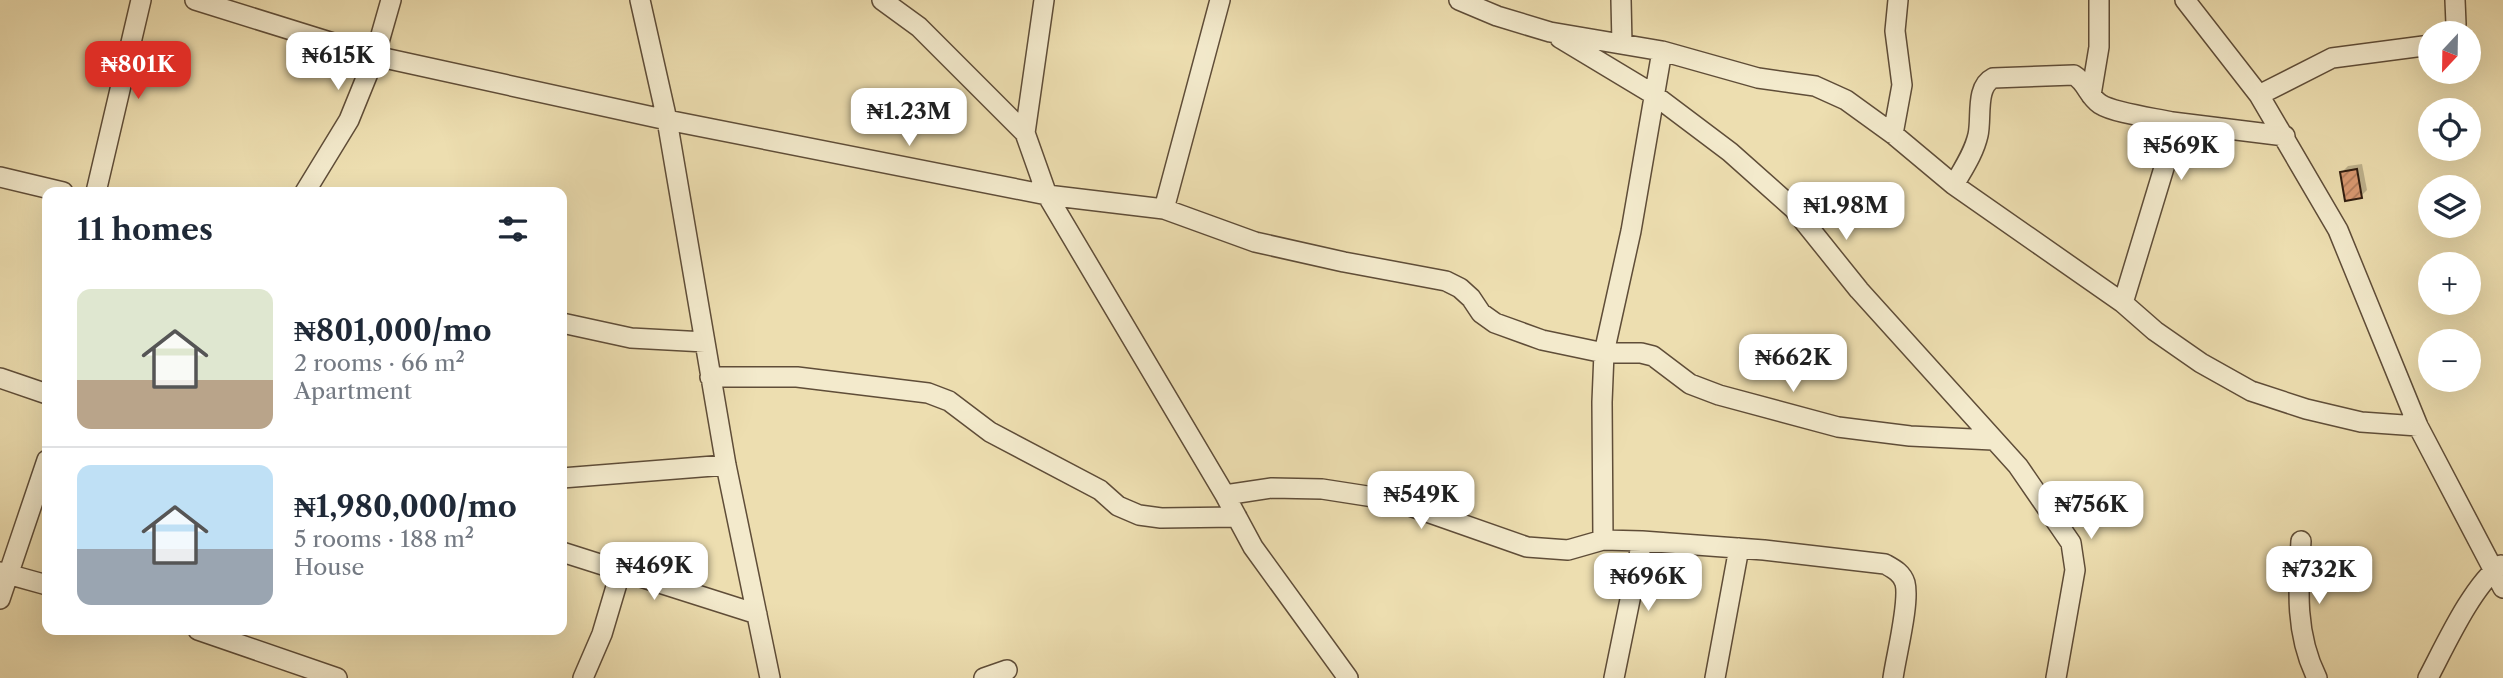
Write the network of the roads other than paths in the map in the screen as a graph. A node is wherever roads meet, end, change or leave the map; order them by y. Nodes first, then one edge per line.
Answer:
1 (141, 0) edge
2 (195, 0) edge
3 (391, 0) edge
4 (640, 0) edge
5 (882, 0) edge
6 (1044, 0) edge
7 (1220, 0) edge
8 (1459, 0) edge
9 (1621, 0) edge
10 (1898, 0) edge
11 (2099, 0) edge
12 (2185, 0) edge
13 (2455, 0) edge
14 (2456, 21) edge
15 (1550, 32) junction
16 (1622, 44) junction
17 (2418, 47) edge
18 (1662, 51) junction
19 (375, 56) junction
20 (1653, 93) junction
21 (2091, 95) junction
22 (2259, 95) junction
23 (667, 120) junction
24 (2172, 122) junction
25 (1025, 133) junction
26 (1893, 134) junction
27 (2285, 136) junction
28 (0, 177) edge
29 (1954, 186) junction
30 (42, 187) edge
31 (97, 187) edge
32 (308, 187) edge
33 (1047, 195) junction
34 (1164, 209) junction
35 (2123, 303) junction
36 (567, 324) edge
37 (705, 342) junction
38 (1604, 353) junction
39 (710, 377) junction
40 (0, 378) edge
41 (42, 392) edge
42 (2418, 426) junction
43 (1993, 440) junction
44 (726, 465) junction
45 (42, 473) edge
46 (567, 478) edge
47 (1225, 495) junction
48 (1237, 517) junction
49 (1603, 540) junction
50 (1642, 541) junction
51 (2301, 541) dead end
52 (1739, 548) junction
53 (567, 554) edge
54 (2498, 567) edge
55 (621, 570) junction
56 (5, 573) edge
57 (42, 584) edge
58 (2503, 588) edge
59 (0, 599) edge
60 (757, 614) junction
61 (212, 635) edge
62 (1007, 670) dead end
63 (337, 678) edge
64 (583, 678) edge
65 (770, 678) edge
66 (984, 678) edge
67 (1348, 678) edge
68 (1614, 678) edge
69 (1715, 678) edge
70 (1893, 678) edge
71 (2056, 678) edge
72 (2317, 678) edge
73 (2428, 678) edge

1 - 31 street
2 - 19 street
3 - 19 street
4 - 23 street
5 - 25 street
6 - 25 street
7 - 34 street
8 - 15 street
9 - 16 street
10 - 26 street
11 - 21 street
12 - 22 street
13 - 14 street
15 - 16 street
15 - 20 street
16 - 18 street
17 - 22 street
18 - 20 street
18 - 26 street
19 - 23 street
19 - 32 street
20 - 38 street
20 - 43 street
21 - 24 street
21 - 29 street
22 - 27 street
23 - 33 street
23 - 37 street
24 - 27 street
24 - 35 street
25 - 33 street
26 - 29 street
27 - 42 street
28 - 30 street
29 - 35 street
33 - 34 street
33 - 47 street
34 - 38 street
35 - 42 street
36 - 37 street
37 - 39 street
38 - 43 street
38 - 49 street
39 - 44 street
39 - 48 street
40 - 41 street
42 - 54 street
43 - 71 street
44 - 46 street
44 - 60 street
45 - 56 street
47 - 48 street
47 - 49 street
48 - 67 street
49 - 50 street
50 - 52 street
50 - 68 street
51 - 72 street
52 - 69 street
52 - 70 street
53 - 55 street
54 - 58 street
54 - 73 street
55 - 60 street
55 - 64 street
56 - 57 street
56 - 59 street
60 - 65 street
61 - 63 street
62 - 66 street

